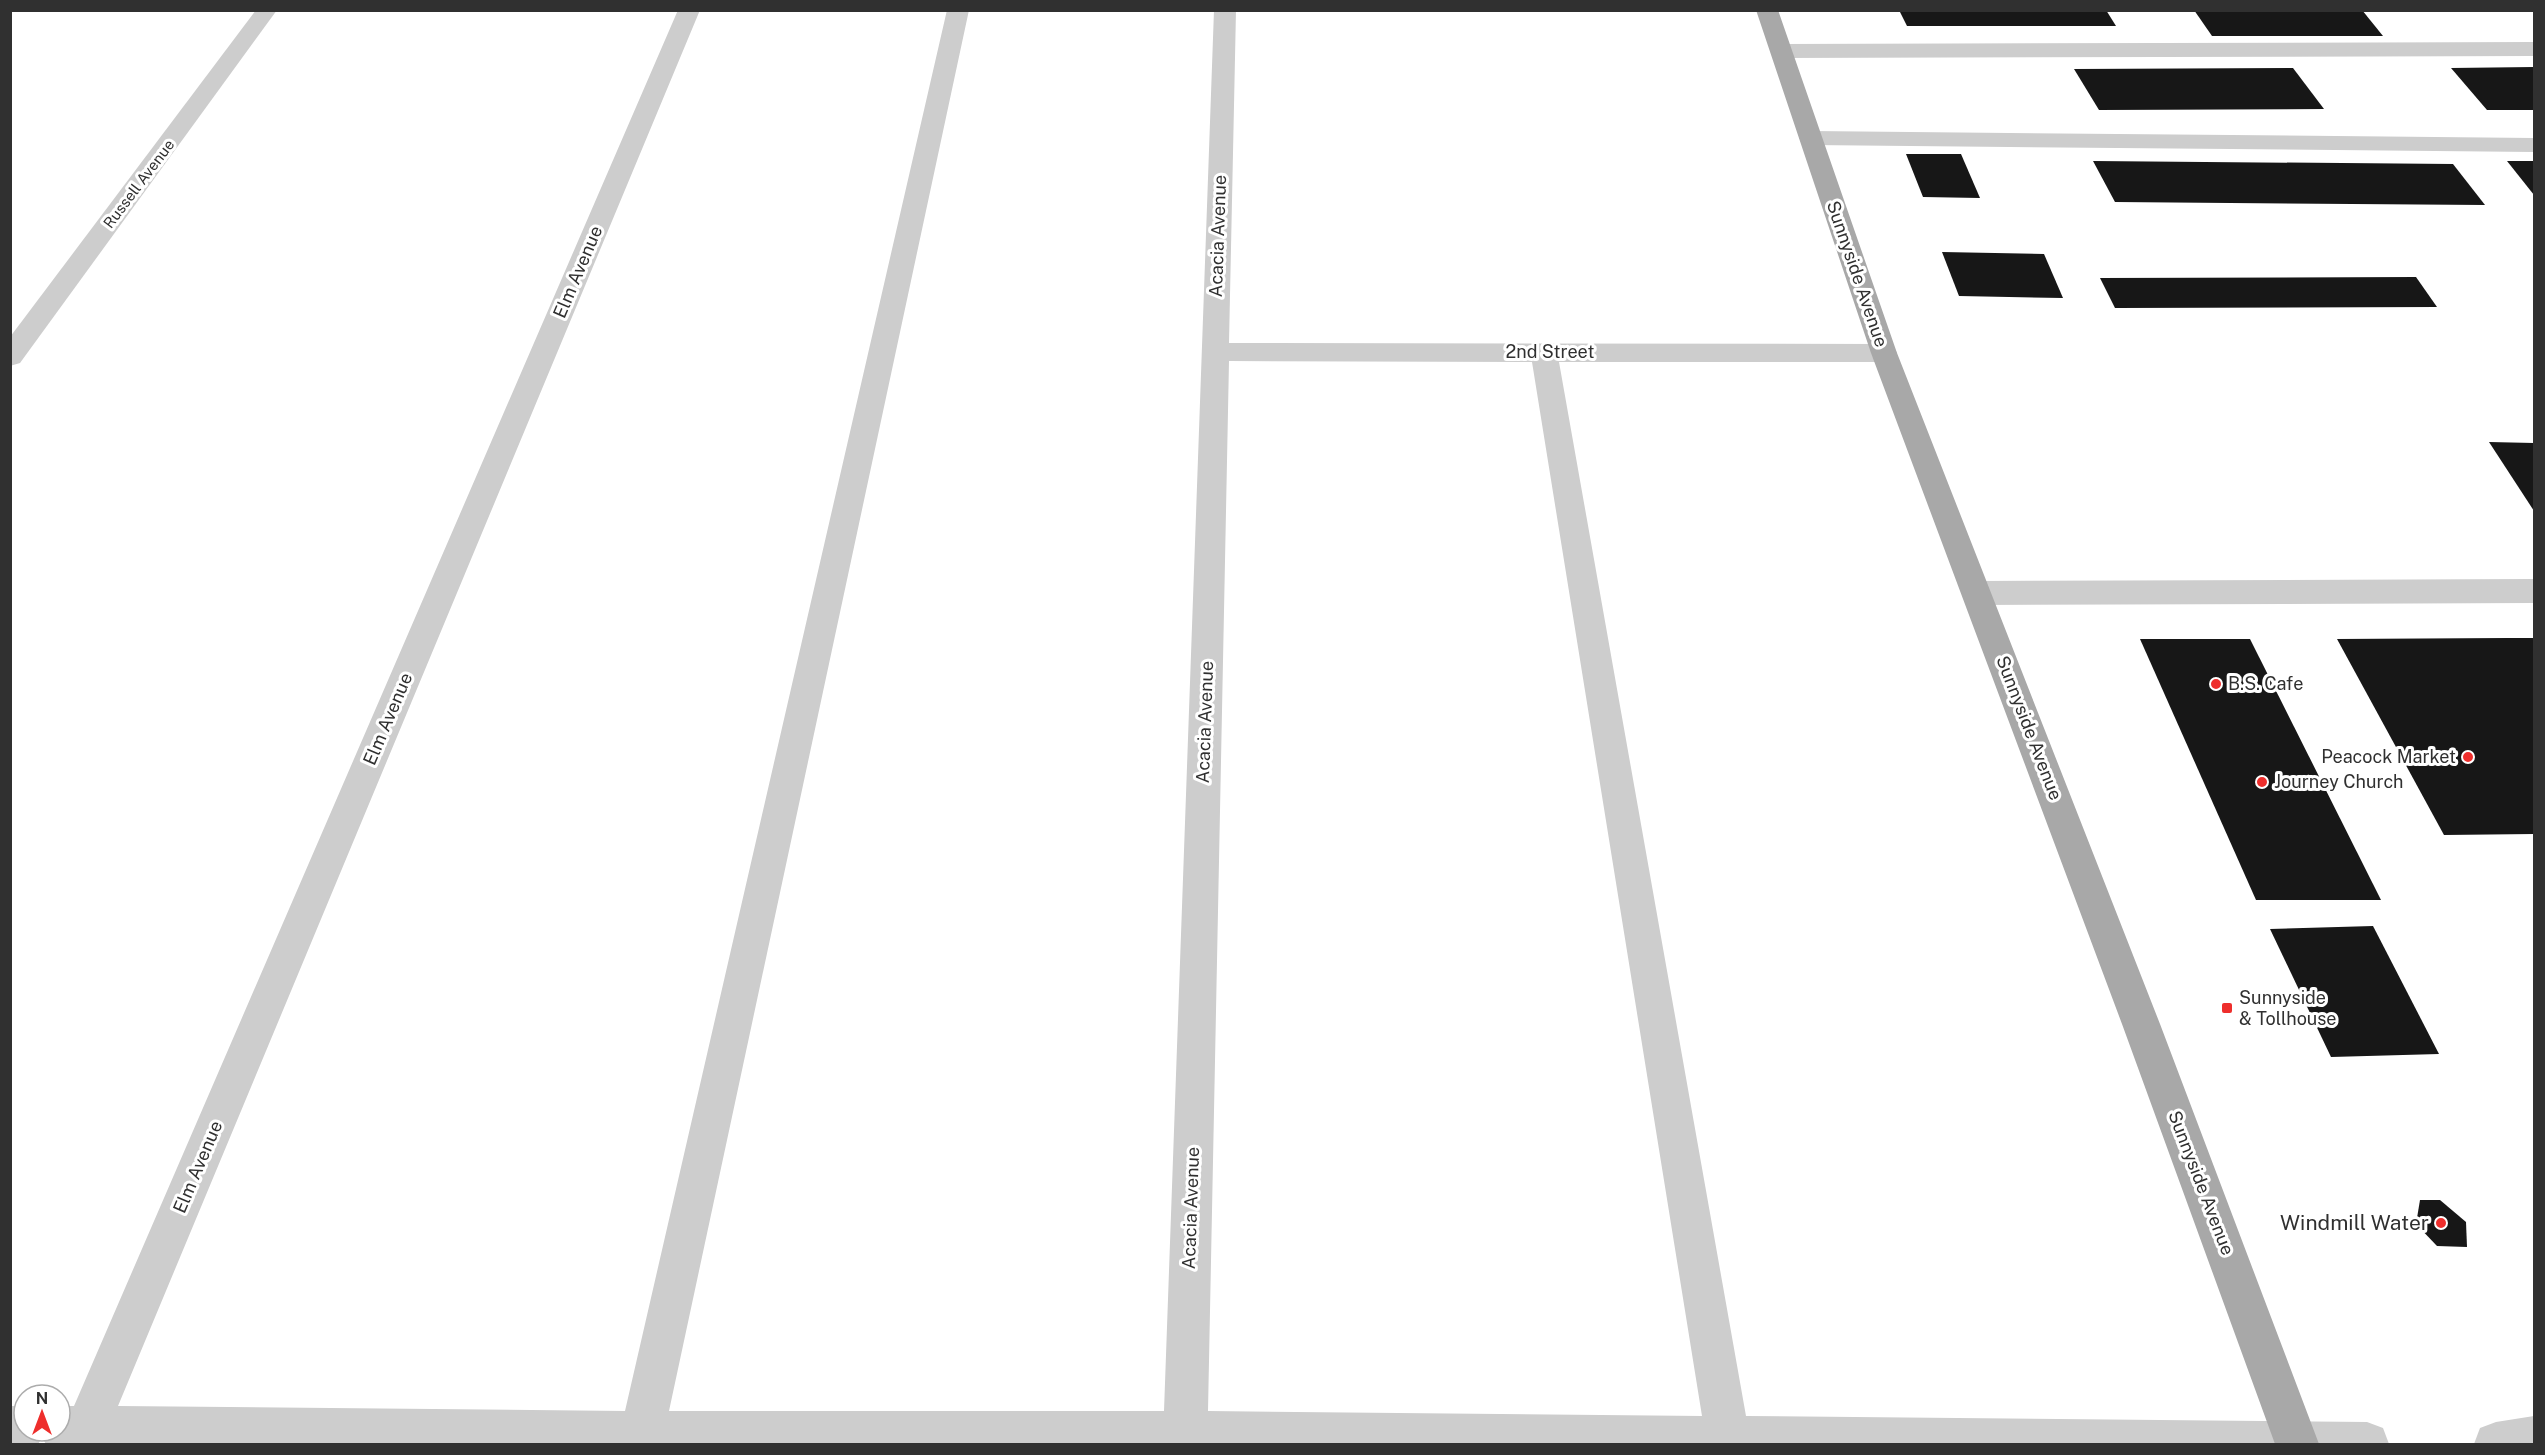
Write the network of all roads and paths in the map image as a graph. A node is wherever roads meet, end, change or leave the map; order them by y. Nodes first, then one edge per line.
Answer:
1 (267, 10) edge
2 (689, 10) edge
3 (958, 10) edge
4 (1225, 10) edge
5 (1767, 10) edge
6 (2535, 49) edge
7 (1781, 51) junction
8 (1811, 138) junction
9 (2535, 145) edge
10 (1215, 352) junction
11 (1544, 352) junction
12 (1884, 353) junction
13 (10, 357) edge
14 (2535, 591) edge
15 (1978, 593) junction
16 (74, 1428) edge
17 (642, 1432) junction
18 (1185, 1433) junction
19 (2535, 1438) edge
20 (521, 1439) edge
21 (1728, 1440) junction
22 (1969, 1443) edge
23 (2296, 1444) edge
24 (2367, 1444) edge
25 (2496, 1444) edge

1 - 13 street, Russell Avenue
2 - 16 street, Elm Avenue
3 - 17 street
4 - 10 street, Acacia Avenue
5 - 7 main road, Sunnyside Avenue
6 - 7 street
7 - 8 main road, Sunnyside Avenue
8 - 9 street
8 - 12 main road, Sunnyside Avenue
10 - 11 street, 2nd Street
10 - 18 street, Acacia Avenue
11 - 12 street, 2nd Street
11 - 21 street
12 - 15 main road, Sunnyside Avenue
14 - 15 street
15 - 23 main road, Sunnyside Avenue
16 - 20 street
17 - 18 street
17 - 20 street
18 - 21 street
19 - 25 street
21 - 22 street
22 - 23 street
23 - 24 street

